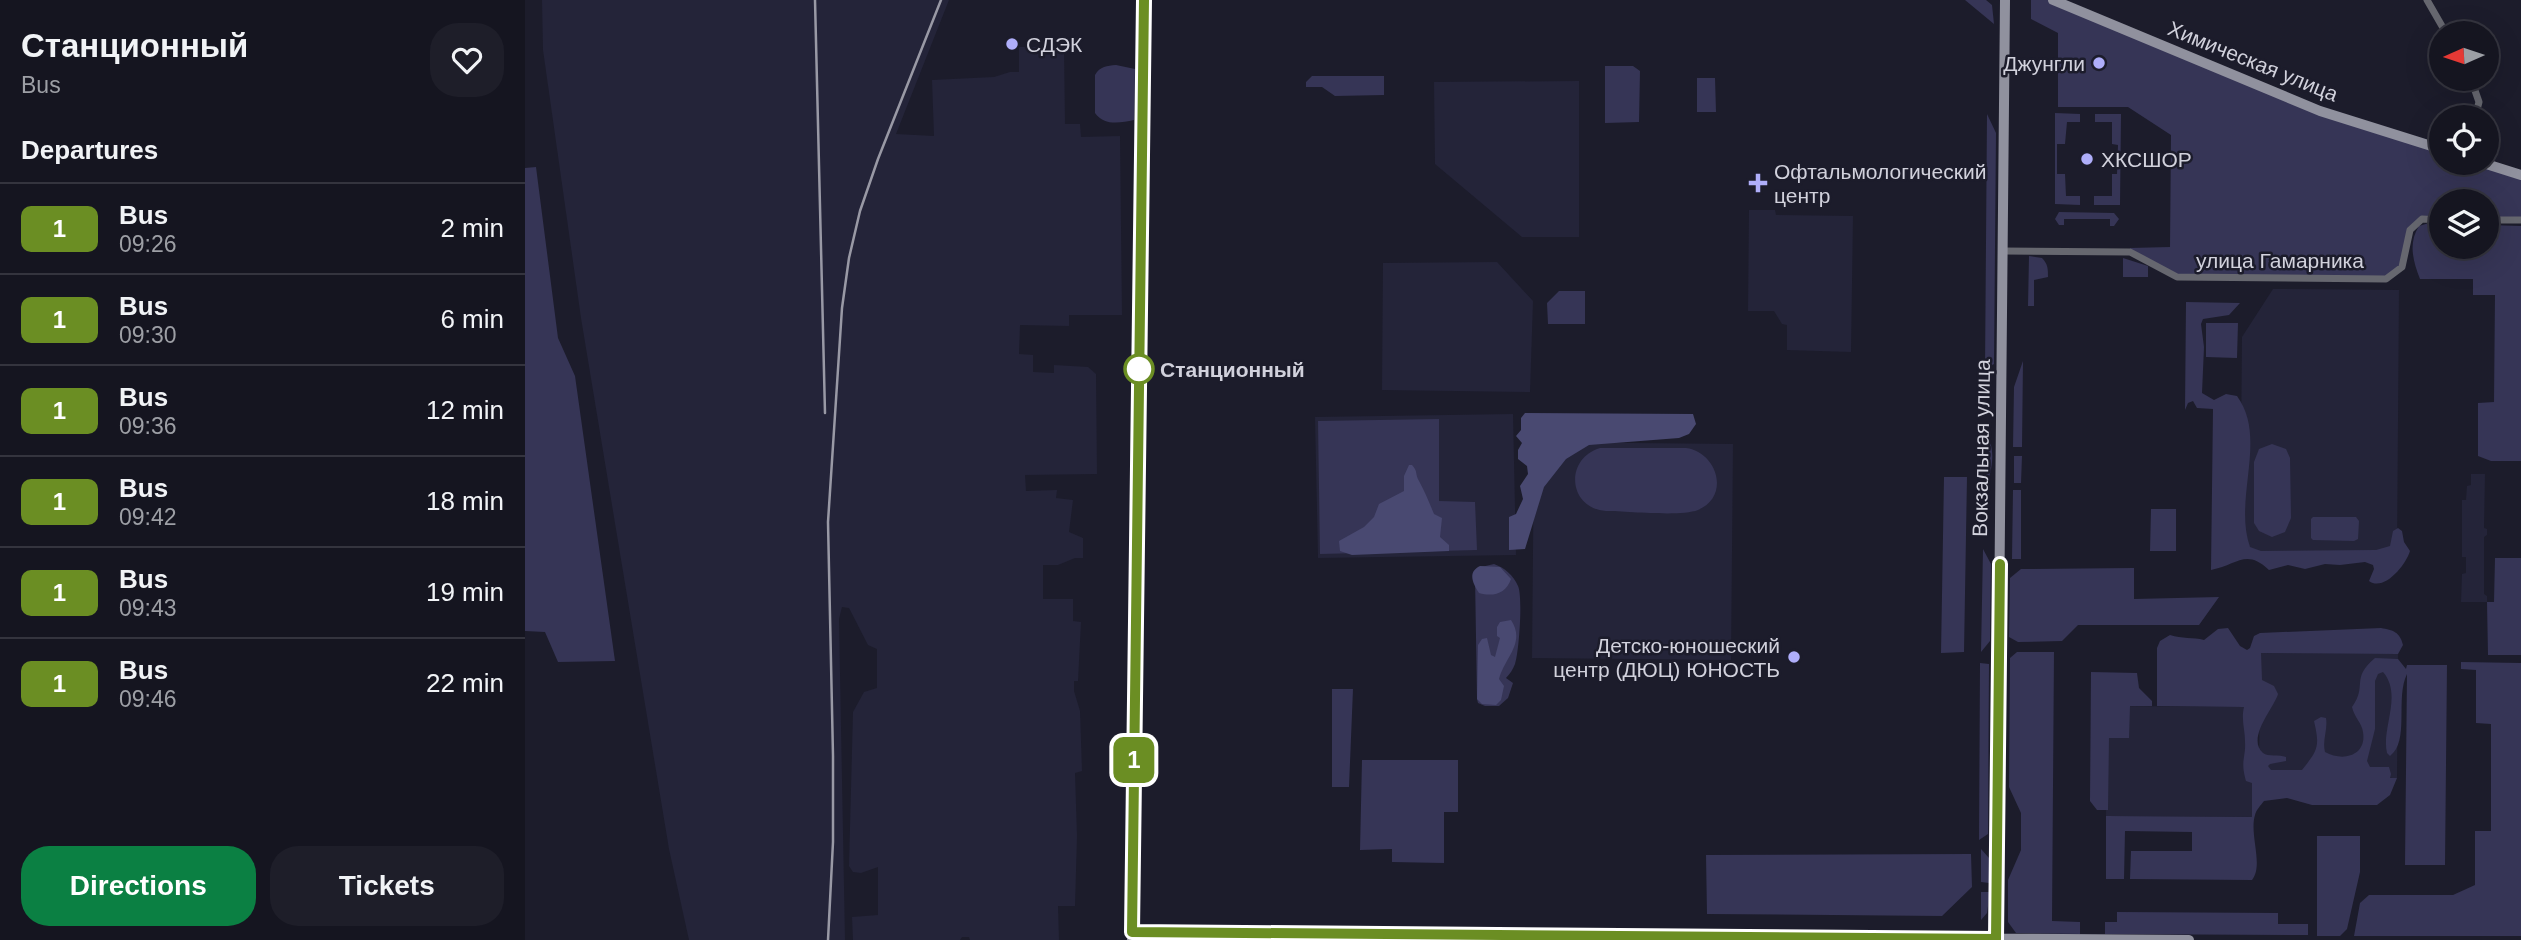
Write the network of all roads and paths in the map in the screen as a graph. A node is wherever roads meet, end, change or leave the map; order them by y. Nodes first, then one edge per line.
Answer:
1 (1144, 0) edge
2 (2005, 0) edge
3 (2053, 0) edge
4 (2427, 0) edge
5 (2439, 21) edge
6 (2429, 145) edge
7 (2499, 168) edge
8 (2521, 175) edge
9 (2429, 219) edge
10 (2499, 220) edge
11 (2521, 220) edge
12 (2003, 251) junction
13 (1132, 936) edge
14 (1646, 938) edge
15 (1996, 939) edge
16 (2189, 940) edge

1 - 13 main road
2 - 12 main road, Вокзальная улица
3 - 6 main road, Химическая улица
4 - 5 street
7 - 8 main road
9 - 12 street, улица Гамарника
10 - 11 street
12 - 15 main road, Вокзальная улица
13 - 14 main road
14 - 15 main road
15 - 16 main road

